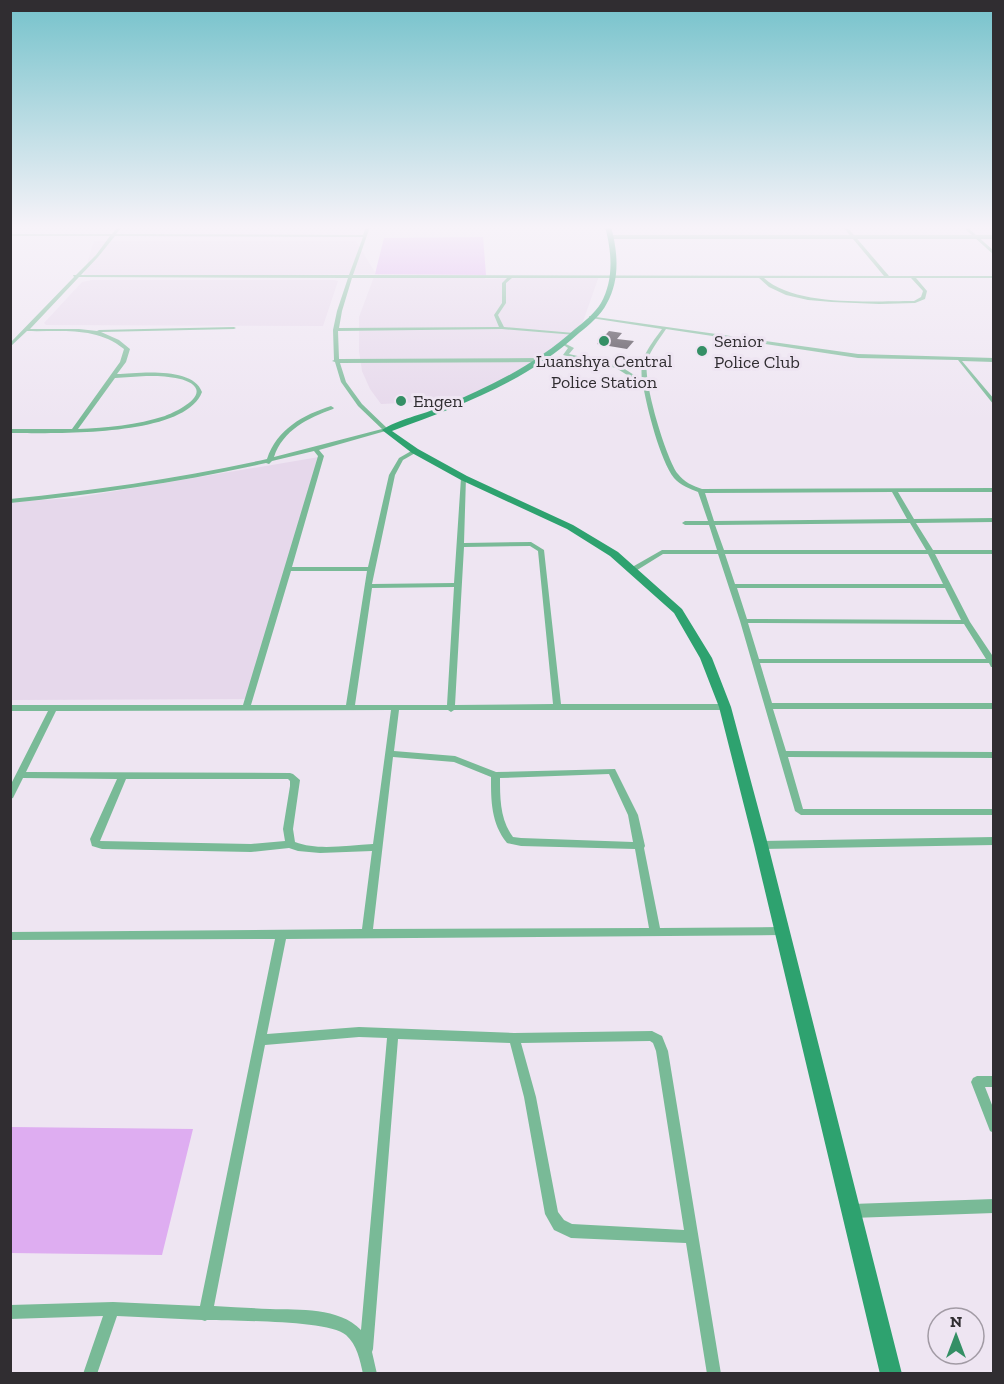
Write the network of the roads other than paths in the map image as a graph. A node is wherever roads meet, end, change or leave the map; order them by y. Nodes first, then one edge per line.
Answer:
1 (61, 292) edge
2 (347, 292) edge
3 (504, 292) edge
4 (608, 292) edge
5 (786, 292) edge
6 (925, 292) edge
7 (591, 317) junction
8 (234, 328) dead end
9 (502, 328) junction
10 (664, 329) junction
11 (25, 330) junction
12 (335, 330) junction
13 (95, 331) junction
14 (574, 334) junction
15 (17, 338) junction
16 (10, 339) edge
17 (564, 344) junction
18 (10, 346) edge
19 (540, 360) junction
20 (993, 360) edge
21 (335, 361) junction
22 (960, 361) junction
23 (114, 376) junction
24 (646, 384) junction
25 (993, 403) edge
26 (331, 408) dead end
27 (421, 418) junction
28 (386, 430) junction
29 (74, 431) junction
30 (10, 432) edge
31 (316, 450) junction
32 (413, 450) junction
33 (269, 462) junction
34 (464, 478) junction
35 (993, 490) edge
36 (894, 491) junction
37 (701, 492) junction
38 (10, 501) edge
39 (993, 520) edge
40 (913, 521) junction
41 (712, 522) junction
42 (685, 523) dead end
43 (460, 545) junction
44 (930, 551) junction
45 (993, 552) edge
46 (721, 553) junction
47 (290, 568) junction
48 (371, 569) junction
49 (632, 570) junction
50 (458, 585) junction
51 (369, 586) junction
52 (733, 586) junction
53 (947, 586) junction
54 (744, 621) junction
55 (966, 622) junction
56 (755, 662) junction
57 (992, 663) edge
58 (557, 706) junction
59 (770, 706) junction
60 (993, 706) edge
61 (725, 707) junction
62 (10, 708) edge
63 (246, 708) junction
64 (350, 708) junction
65 (395, 708) junction
66 (53, 709) junction
67 (451, 709) junction
68 (389, 754) junction
69 (783, 754) junction
70 (993, 755) edge
71 (20, 775) junction
72 (123, 775) junction
73 (495, 775) junction
74 (10, 796) edge
75 (993, 812) edge
76 (993, 841) edge
77 (290, 844) junction
78 (761, 844) junction
79 (640, 846) junction
80 (378, 847) junction
81 (655, 931) junction
82 (781, 931) junction
83 (367, 933) junction
84 (10, 936) edge
85 (281, 936) junction
86 (393, 1033) junction
87 (514, 1038) junction
88 (260, 1040) junction
89 (993, 1081) edge
90 (993, 1127) edge
91 (993, 1206) edge
92 (852, 1211) junction
93 (691, 1237) junction
94 (113, 1310) junction
95 (10, 1312) edge
96 (205, 1314) junction
97 (366, 1349) junction
98 (90, 1374) edge
99 (370, 1374) edge
100 (714, 1374) edge
101 (891, 1374) edge

1 - 11 street
2 - 12 street
3 - 9 street
4 - 7 main road
5 - 6 street
7 - 10 street
7 - 14 main road
8 - 13 street
9 - 12 street
9 - 14 street
10 - 22 street
10 - 24 street
11 - 13 street
11 - 15 street
12 - 21 street
13 - 23 street
14 - 17 main road
15 - 16 street
15 - 18 street
17 - 19 main road
17 - 24 street
19 - 21 street
19 - 27 main road
20 - 22 street
21 - 28 street
22 - 25 street
23 - 29 street
23 - 29 street
24 - 37 street
26 - 33 street
27 - 28 main road
27 - 32 main road
28 - 31 street
28 - 32 main road
29 - 30 street
31 - 33 street
31 - 47 street
32 - 34 main road
32 - 48 street
33 - 38 street
34 - 43 street
34 - 49 main road
35 - 36 street
36 - 37 street
36 - 40 street
37 - 41 street
39 - 40 street
40 - 41 street
40 - 44 street
41 - 42 street
41 - 46 street
43 - 50 street
43 - 58 street
44 - 45 street
44 - 46 street
44 - 53 street
46 - 49 street
46 - 52 street
47 - 48 street
47 - 63 street
48 - 51 street
49 - 61 main road
50 - 51 street
50 - 67 street
51 - 64 street
52 - 53 street
52 - 54 street
53 - 55 street
54 - 55 street
54 - 56 street
55 - 57 street
56 - 57 street
56 - 59 street
58 - 61 street
58 - 67 street
59 - 60 street
59 - 69 street
61 - 78 main road
62 - 66 street
63 - 64 street
63 - 66 street
64 - 65 street
65 - 67 street
65 - 68 street
66 - 71 street
68 - 73 street
68 - 80 street
69 - 70 street
69 - 75 street
71 - 72 street
71 - 74 street
72 - 77 street
72 - 77 street
73 - 79 street
73 - 79 street
76 - 78 street
77 - 80 street
78 - 82 main road
79 - 81 street
80 - 83 street
81 - 82 street
81 - 83 street
82 - 92 main road
83 - 85 street
84 - 85 street
85 - 88 street
86 - 87 street
86 - 88 street
86 - 97 street
87 - 93 street
87 - 93 street
88 - 96 street
89 - 90 street
91 - 92 street
92 - 101 main road
93 - 100 street
94 - 95 street
94 - 96 street
94 - 98 street
96 - 97 street
97 - 99 street

